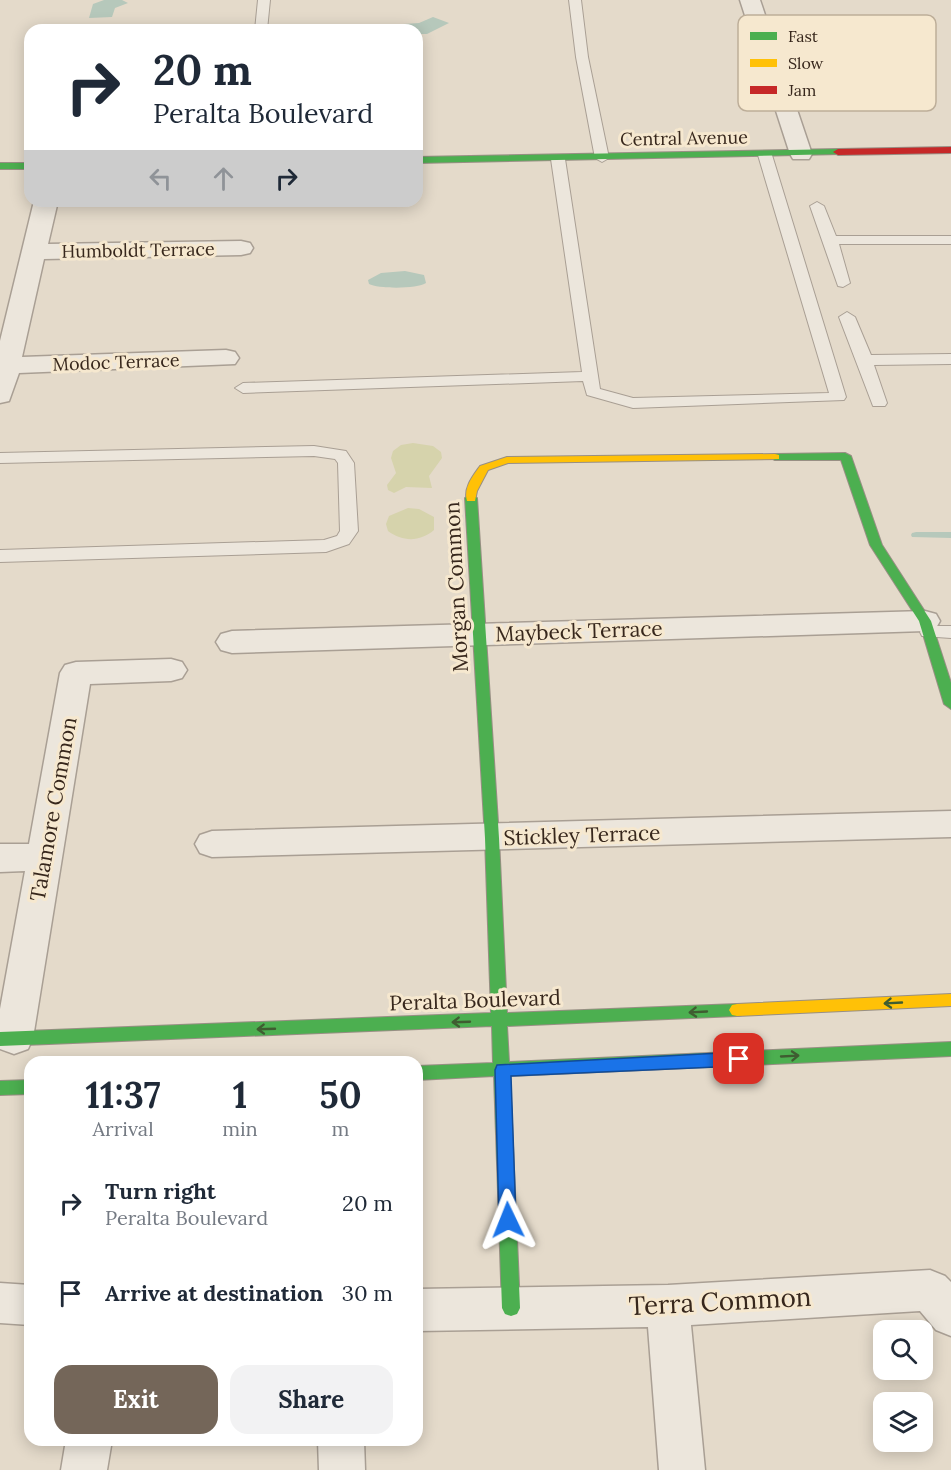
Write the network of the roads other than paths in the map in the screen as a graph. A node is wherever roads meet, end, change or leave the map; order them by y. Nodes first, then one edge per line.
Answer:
1 (264, 0) edge
2 (575, 0) edge
3 (750, 0) edge
4 (755, 15) edge
5 (262, 24) edge
6 (787, 111) edge
7 (951, 150) edge
8 (801, 154) junction
9 (765, 155) junction
10 (602, 158) junction
11 (558, 159) junction
12 (423, 160) edge
13 (24, 165) edge
14 (0, 166) edge
15 (817, 206) dead end
16 (45, 207) edge
17 (831, 240) junction
18 (951, 240) edge
19 (241, 248) dead end
20 (34, 252) junction
21 (843, 283) dead end
22 (847, 317) dead end
23 (226, 358) dead end
24 (951, 359) edge
25 (865, 360) junction
26 (7, 365) junction
27 (590, 376) junction
28 (243, 388) dead end
29 (0, 395) edge
30 (879, 403) dead end
31 (0, 458) edge
32 (0, 556) edge
33 (935, 628) edge
34 (478, 634) junction
35 (232, 642) dead end
36 (171, 670) dead end
37 (951, 704) edge
38 (951, 824) edge
39 (492, 838) junction
40 (212, 844) dead end
41 (45, 857) junction
42 (0, 858) edge
43 (951, 1000) edge
44 (500, 1021) junction
45 (7, 1038) edge
46 (951, 1049) edge
47 (503, 1070) junction
48 (423, 1073) edge
49 (24, 1087) edge
50 (0, 1088) edge
51 (0, 1303) edge
52 (940, 1303) edge
53 (24, 1305) edge
54 (668, 1306) junction
55 (511, 1308) junction
56 (423, 1310) edge
57 (88, 1446) edge
58 (341, 1446) edge
59 (84, 1470) edge
60 (342, 1470) edge
61 (682, 1470) edge

1 - 5 lane
2 - 10 lane
3 - 4 street
6 - 8 street
7 - 8 street, Central Avenue
8 - 9 street, Central Avenue
9 - 10 street, Central Avenue
9 - 27 lane
10 - 11 street, Central Avenue
11 - 12 street, Central Avenue
11 - 27 lane
13 - 14 street
15 - 17 lane
16 - 20 street
17 - 18 lane
17 - 21 lane
19 - 20 street, Humboldt Terrace
20 - 26 street
22 - 25 lane
23 - 26 street, Modoc Terrace
24 - 25 lane
25 - 30 lane
26 - 29 street
27 - 28 lane
31 - 32 lane
33 - 34 street, Maybeck Terrace
33 - 34 street, Morgan Common
33 - 37 street
34 - 35 street, Maybeck Terrace
34 - 39 street, Morgan Common
36 - 41 street, Talamore Common
38 - 39 street, Stickley Terrace
39 - 40 street, Stickley Terrace
39 - 44 street, Morgan Common
41 - 42 street
41 - 45 street, Talamore Common
43 -> 44 street, Peralta Boulevard
44 -> 45 street, Peralta Boulevard
44 - 47 street, Morgan Common
47 -> 46 street
47 - 48 street
47 - 55 street, Morgan Common
49 - 50 street
51 - 53 street
52 - 54 street, Terra Common
54 - 55 street, Terra Common
54 - 61 street
55 - 56 street, Terra Common
57 - 59 street
58 - 60 street

